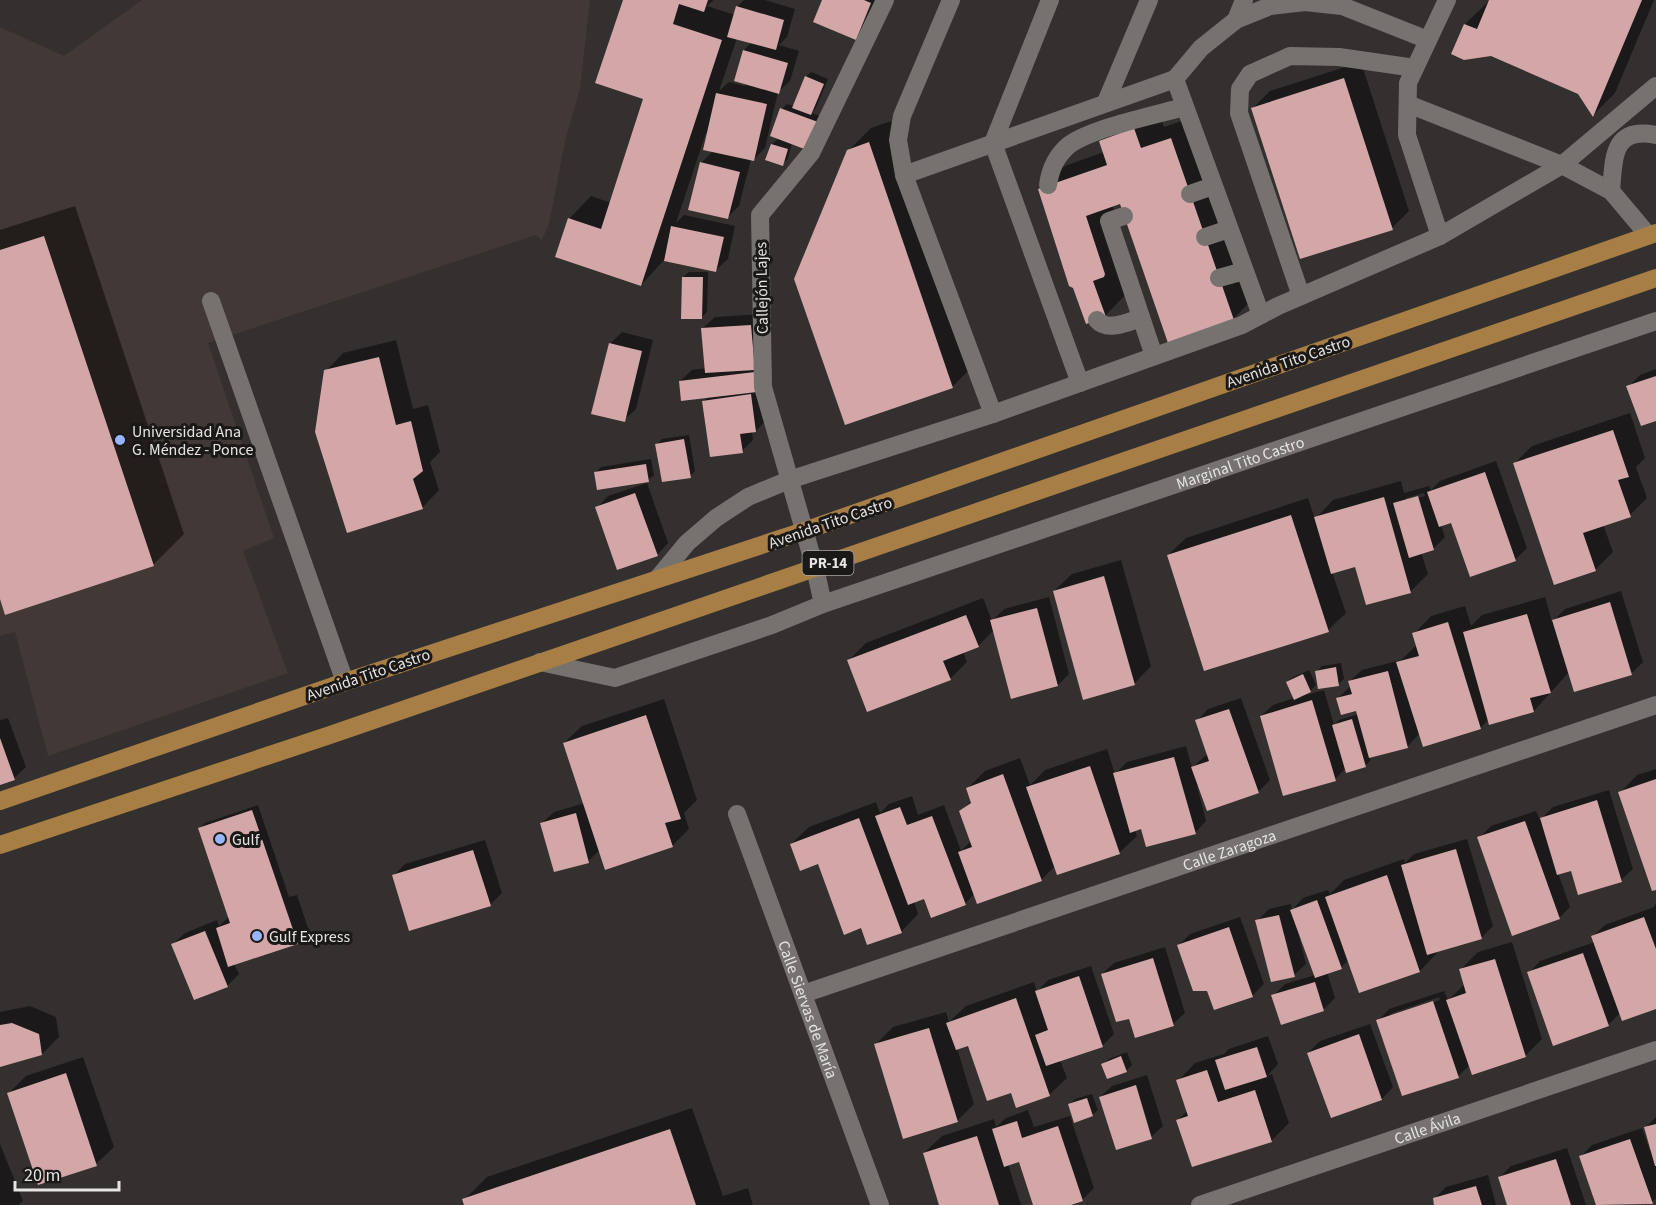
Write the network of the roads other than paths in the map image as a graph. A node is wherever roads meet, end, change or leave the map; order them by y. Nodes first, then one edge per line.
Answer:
1 (885, 0) edge
2 (951, 0) edge
3 (1050, 0) edge
4 (1149, 0) edge
5 (1244, 0) edge
6 (1447, 0) edge
7 (1343, 3) edge
8 (1236, 20) junction
9 (1428, 40) junction
10 (1415, 68) junction
11 (1174, 79) junction
12 (1656, 86) edge
13 (1106, 102) junction
14 (1408, 104) junction
15 (1184, 107) junction
16 (1656, 135) edge
17 (993, 143) junction
18 (1562, 165) junction
19 (904, 175) junction
20 (1048, 185) dead end
21 (1213, 186) junction
22 (1611, 191) junction
23 (1190, 194) dead end
24 (1124, 216) dead end
25 (1229, 229) junction
26 (1440, 236) junction
27 (1205, 237) dead end
28 (1653, 237) edge
29 (1244, 271) junction
30 (1219, 278) dead end
31 (1656, 278) edge
32 (1301, 296) junction
33 (211, 301) dead end
34 (1144, 307) junction
35 (1261, 315) junction
36 (1097, 320) dead end
37 (1656, 321) edge
38 (1154, 356) junction
39 (1080, 383) junction
40 (993, 414) junction
41 (789, 480) junction
42 (804, 531) junction
43 (815, 568) junction
44 (658, 578) junction
45 (823, 604) junction
46 (540, 662) junction
47 (345, 682) junction
48 (1656, 705) edge
49 (0, 801) edge
50 (737, 814) dead end
51 (0, 845) edge
52 (803, 994) junction
53 (1656, 1050) edge
54 (880, 1205) edge
55 (1200, 1205) edge

1 - 41 street, Callejón Lajes
2 - 19 street
3 - 17 street
4 - 13 street
5 - 8 street
6 - 9 street
7 - 8 street
7 - 9 street
8 - 11 street
9 - 10 street
10 - 14 street
10 - 32 street
11 - 13 street
11 - 15 street
12 - 18 street
13 - 17 street
14 - 18 street
14 - 26 street
15 - 20 street
15 - 21 street
16 - 22 street
17 - 19 street
17 - 39 street
18 - 22 street
18 - 26 street
19 - 40 street
21 - 23 street
21 - 25 street
22 - 28 street
24 - 34 street
25 - 27 street
25 - 29 street
26 - 32 street
28 - 42 main road, Avenida Tito Castro / PR-14
29 - 30 street
29 - 35 street
31 - 43 main road, PR-14
32 - 35 street
33 - 47 street
34 - 36 street
34 - 38 street
35 - 38 street
37 - 45 street, Marginal Tito Castro
38 - 39 street
39 - 40 street
40 - 41 street
41 - 42 street, Callejón Lajes
41 - 44 street
42 - 43 street, Callejón Lajes
42 - 44 main road, Avenida Tito Castro / PR-14
43 - 45 street, Callejón Lajes
43 - 46 main road, PR-14
44 - 47 main road, Avenida Tito Castro / PR-14
45 - 46 street, Marginal Tito Castro
46 - 51 main road, PR-14
47 - 49 main road, Avenida Tito Castro / PR-14
48 - 52 street, Calle Zaragoza
50 - 52 street, Calle Siervas de María
52 - 54 street, Calle Siervas de María
53 - 55 street, Calle Ávila

